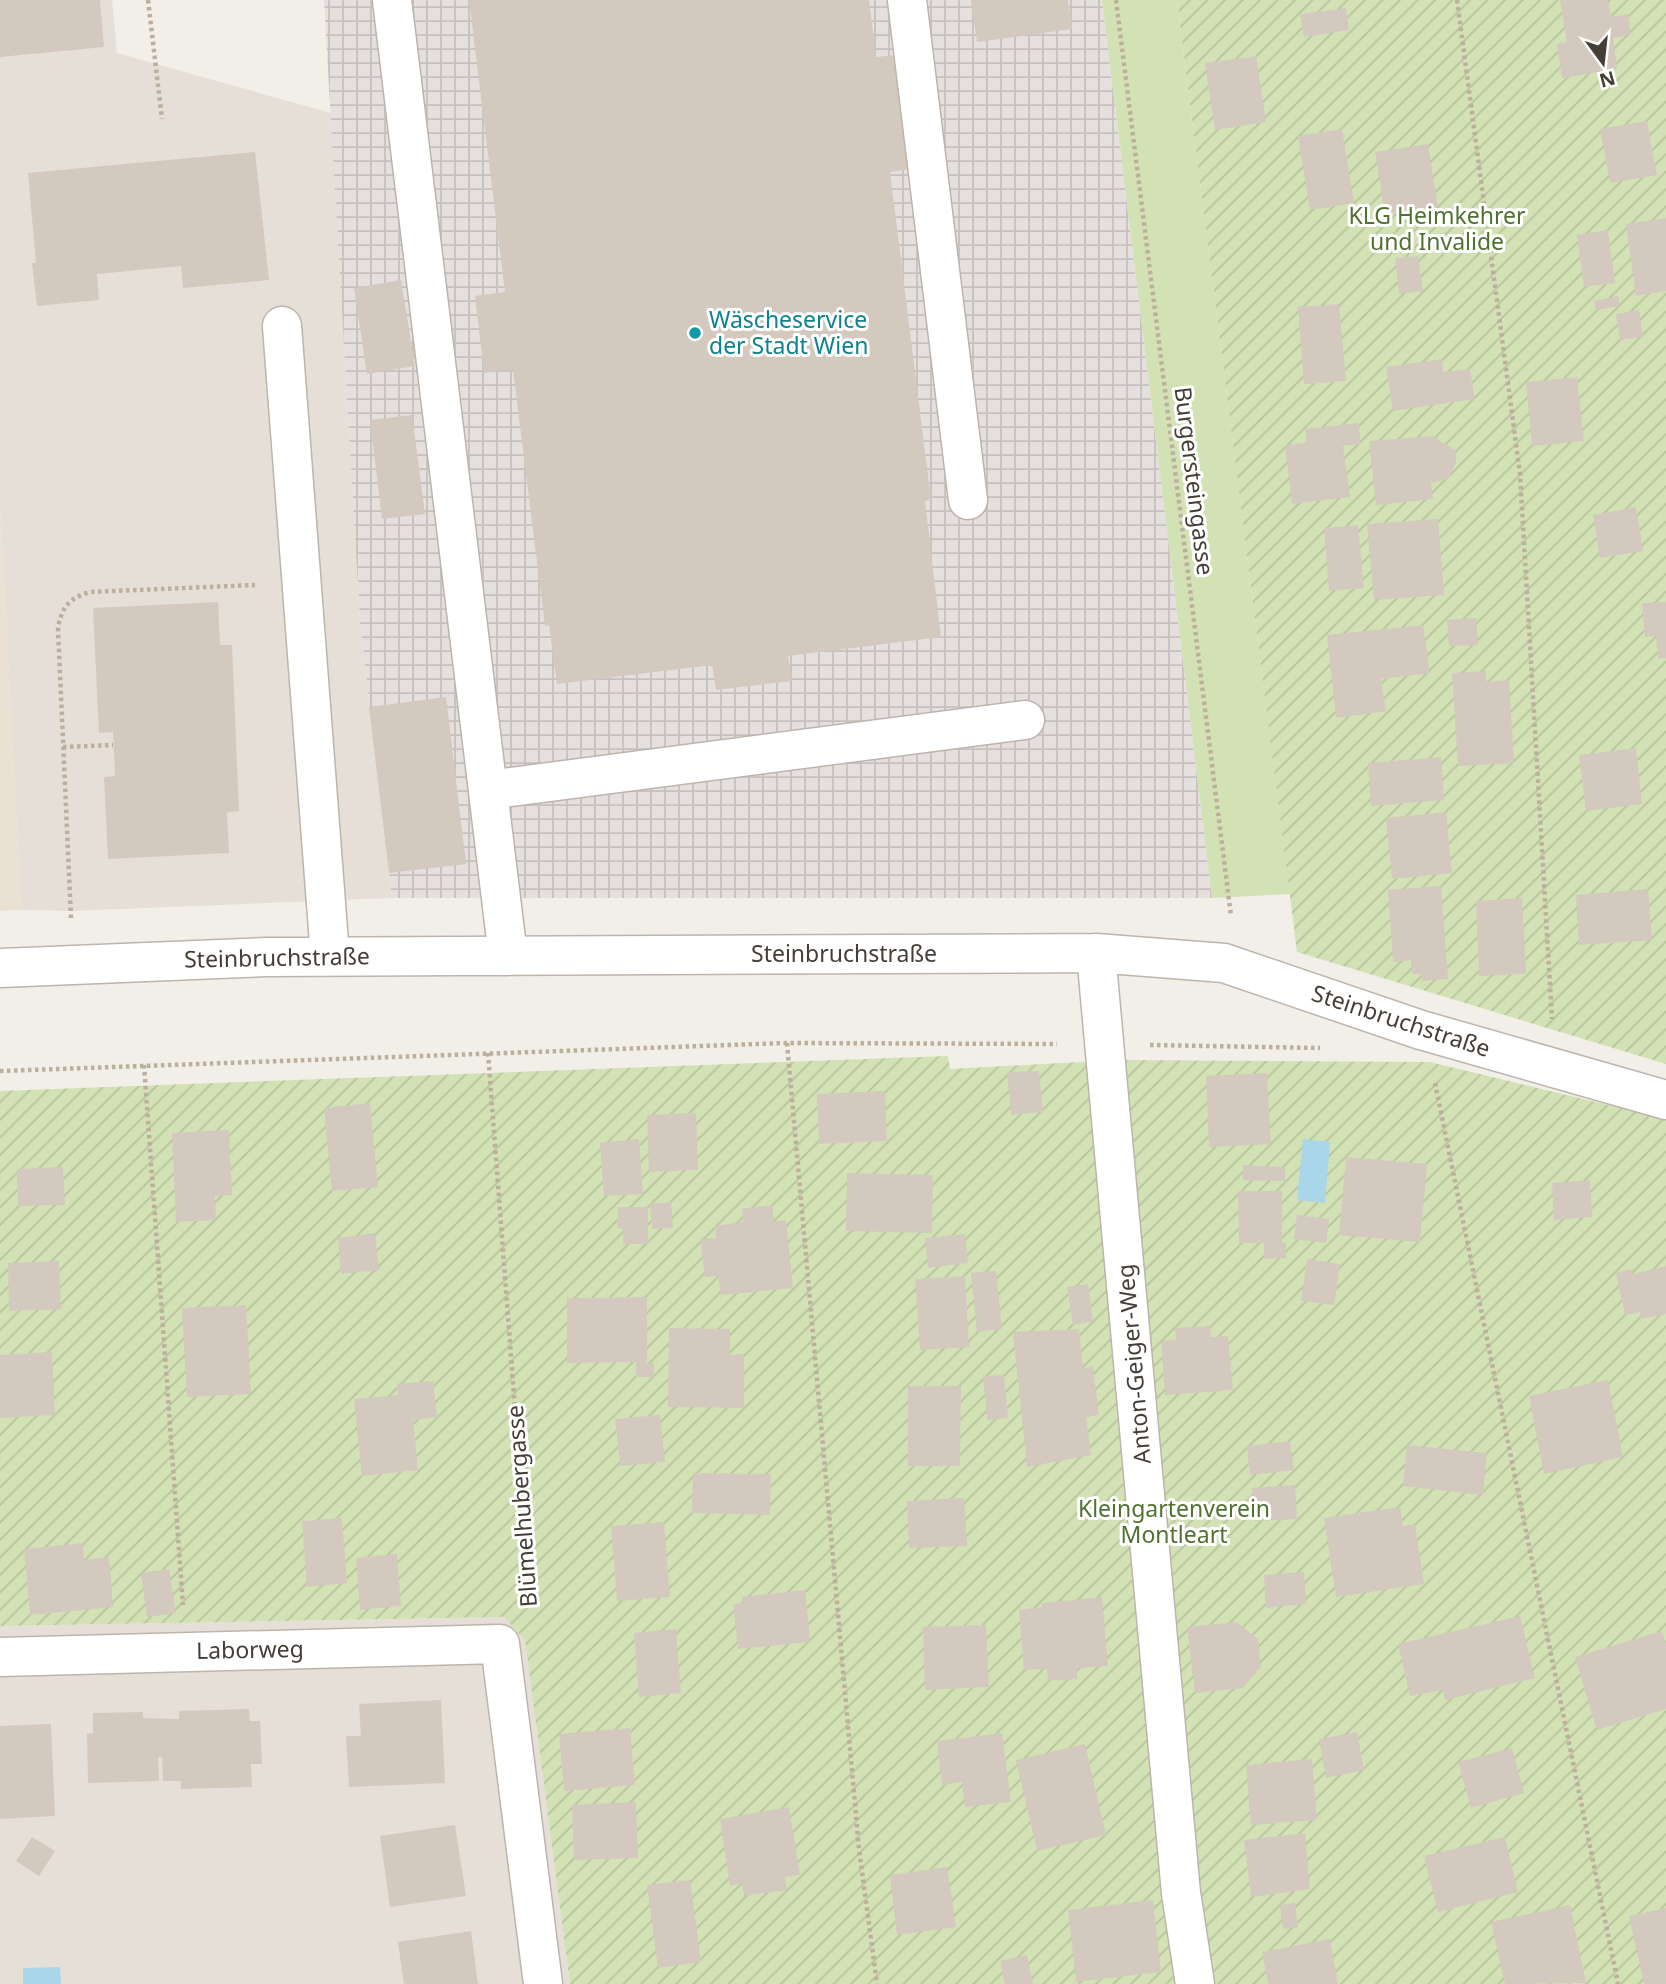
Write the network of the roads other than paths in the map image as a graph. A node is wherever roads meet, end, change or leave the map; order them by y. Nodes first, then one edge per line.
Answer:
1 (393, 0) edge
2 (907, 0) edge
3 (282, 326) dead end
4 (968, 500) dead end
5 (1025, 720) dead end
6 (488, 790) junction
7 (1096, 953) junction
8 (330, 956) junction
9 (508, 956) junction
10 (0, 968) edge
11 (1666, 1100) edge
12 (0, 1657) edge
13 (543, 1984) edge
14 (1195, 1984) edge

1 - 6 street
2 - 4 street
3 - 8 street
5 - 6 street
6 - 9 street
7 - 9 street, Steinbruchstraße
7 - 11 street, Steinbruchstraße
7 - 14 street, Anton-Geiger-Weg
8 - 9 street, Steinbruchstraße
8 - 10 street, Steinbruchstraße
12 - 13 street, Laborweg

